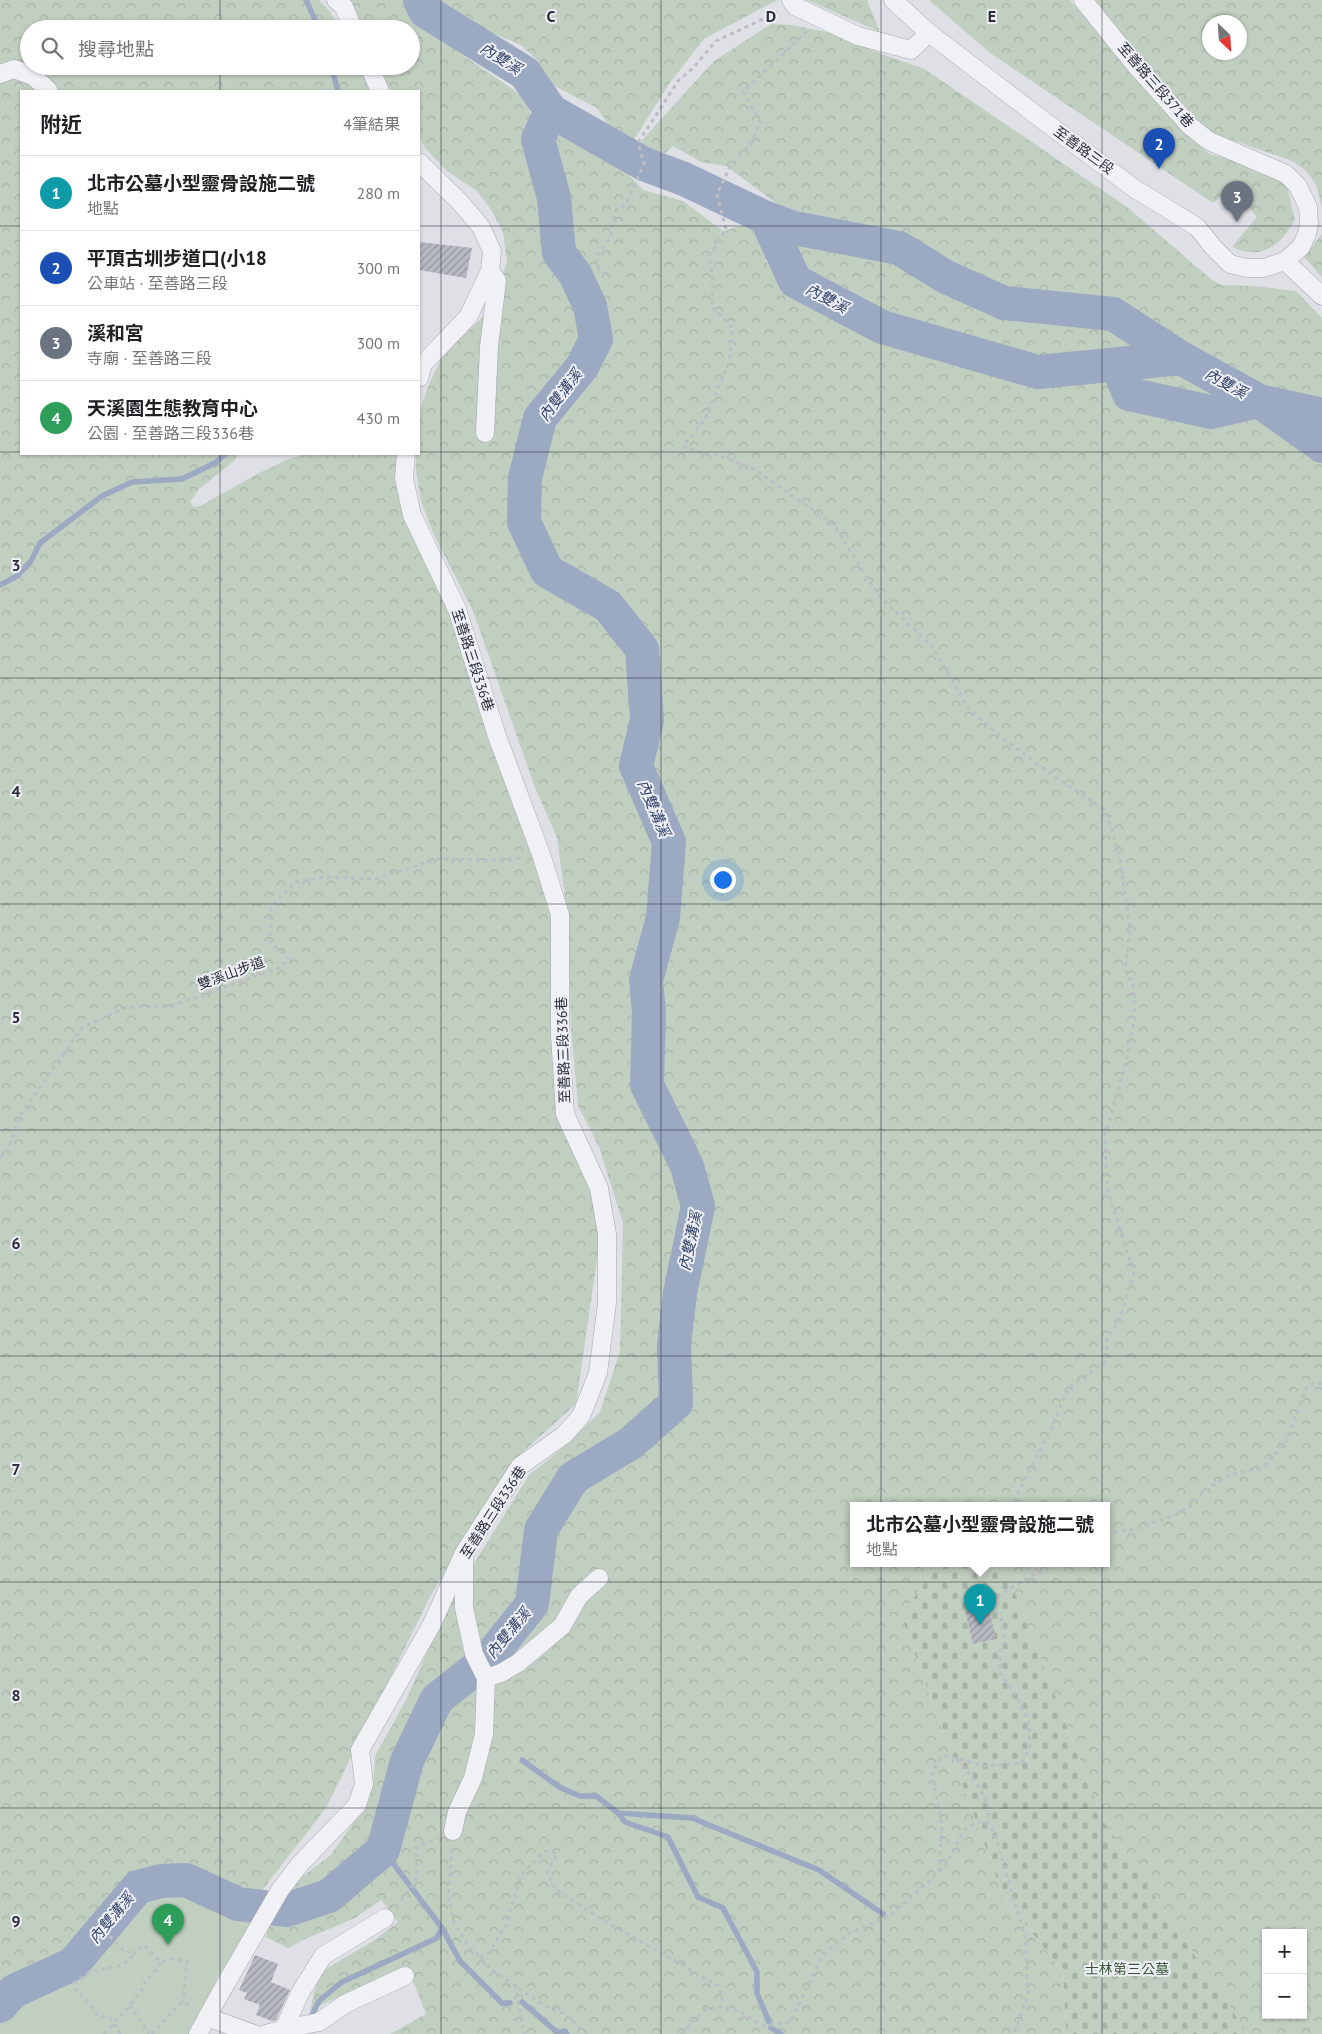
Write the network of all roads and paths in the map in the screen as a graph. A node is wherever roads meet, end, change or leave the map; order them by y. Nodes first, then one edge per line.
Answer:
1 (336, 0) edge
2 (893, 0) edge
3 (1083, 0) edge
4 (793, 3) edge
5 (820, 18) junction
6 (349, 20) edge
7 (929, 33) junction
8 (20, 71) edge
9 (0, 74) edge
10 (30, 75) edge
11 (374, 75) edge
12 (48, 90) edge
13 (380, 90) edge
14 (420, 163) edge
15 (1285, 261) junction
16 (490, 271) junction
17 (607, 274) dead end
18 (1322, 296) edge
19 (440, 345) junction
20 (420, 350) edge
21 (420, 374) edge
22 (485, 433) dead end
23 (406, 455) edge
24 (542, 857) junction
25 (0, 1157) edge
26 (1322, 1383) edge
27 (1014, 1502) edge
28 (1110, 1532) edge
29 (464, 1553) junction
30 (1022, 1567) edge
31 (1050, 1567) edge
32 (1042, 1570) junction
33 (599, 1578) dead end
34 (486, 1678) junction
35 (956, 1759) junction
36 (987, 1823) junction
37 (453, 1831) junction
38 (939, 1872) junction
39 (385, 1918) joint
40 (110, 1936) dead end
41 (134, 1954) junction
42 (480, 1958) junction
43 (161, 1962) junction
44 (405, 1976) dead end
45 (515, 1984) junction
46 (183, 2001) junction
47 (130, 2005) junction
48 (723, 2006) junction
49 (207, 2017) junction
50 (112, 2023) junction
51 (284, 2029) junction
52 (104, 2034) edge
53 (120, 2034) edge
54 (150, 2034) edge
55 (198, 2034) edge
56 (254, 2034) edge
57 (266, 2034) edge
58 (524, 2034) edge
59 (587, 2034) edge
60 (681, 2034) edge
61 (1014, 2034) edge

1 - 6 street
2 - 7 street, 至善路三段
3 - 15 street, 至善路三段371巷
4 - 5 street
4 - 17 path
5 - 7 street
5 - 27 path
7 - 15 street, 至善路三段
8 - 9 street
10 - 12 street
11 - 13 street
14 - 16 street
15 - 18 street
16 - 19 street
16 - 22 street
19 - 20 street
19 - 21 street
23 - 24 street, 至善路三段336巷
24 - 25 path, 雙溪山步道
24 - 29 street, 至善路三段336巷
26 - 28 path
29 - 34 street
29 - 49 street, 至善路三段336巷
30 - 32 path
31 - 32 path
32 - 35 path
33 - 34 street
34 - 37 street
35 - 36 path
35 - 38 path
36 - 38 path
36 - 61 path
37 - 39 path
37 - 42 path
38 - 48 path
39 - 51 street
40 - 41 path
41 - 43 path
41 - 50 path
42 - 45 path
42 - 48 path
43 - 46 path
43 - 47 path
44 - 51 street
45 - 58 path
45 - 59 path
46 - 49 path
46 - 54 path
47 - 50 path
47 - 54 path
48 - 60 path
49 - 55 street
49 - 56 street
50 - 52 path
50 - 53 path
51 - 57 street

